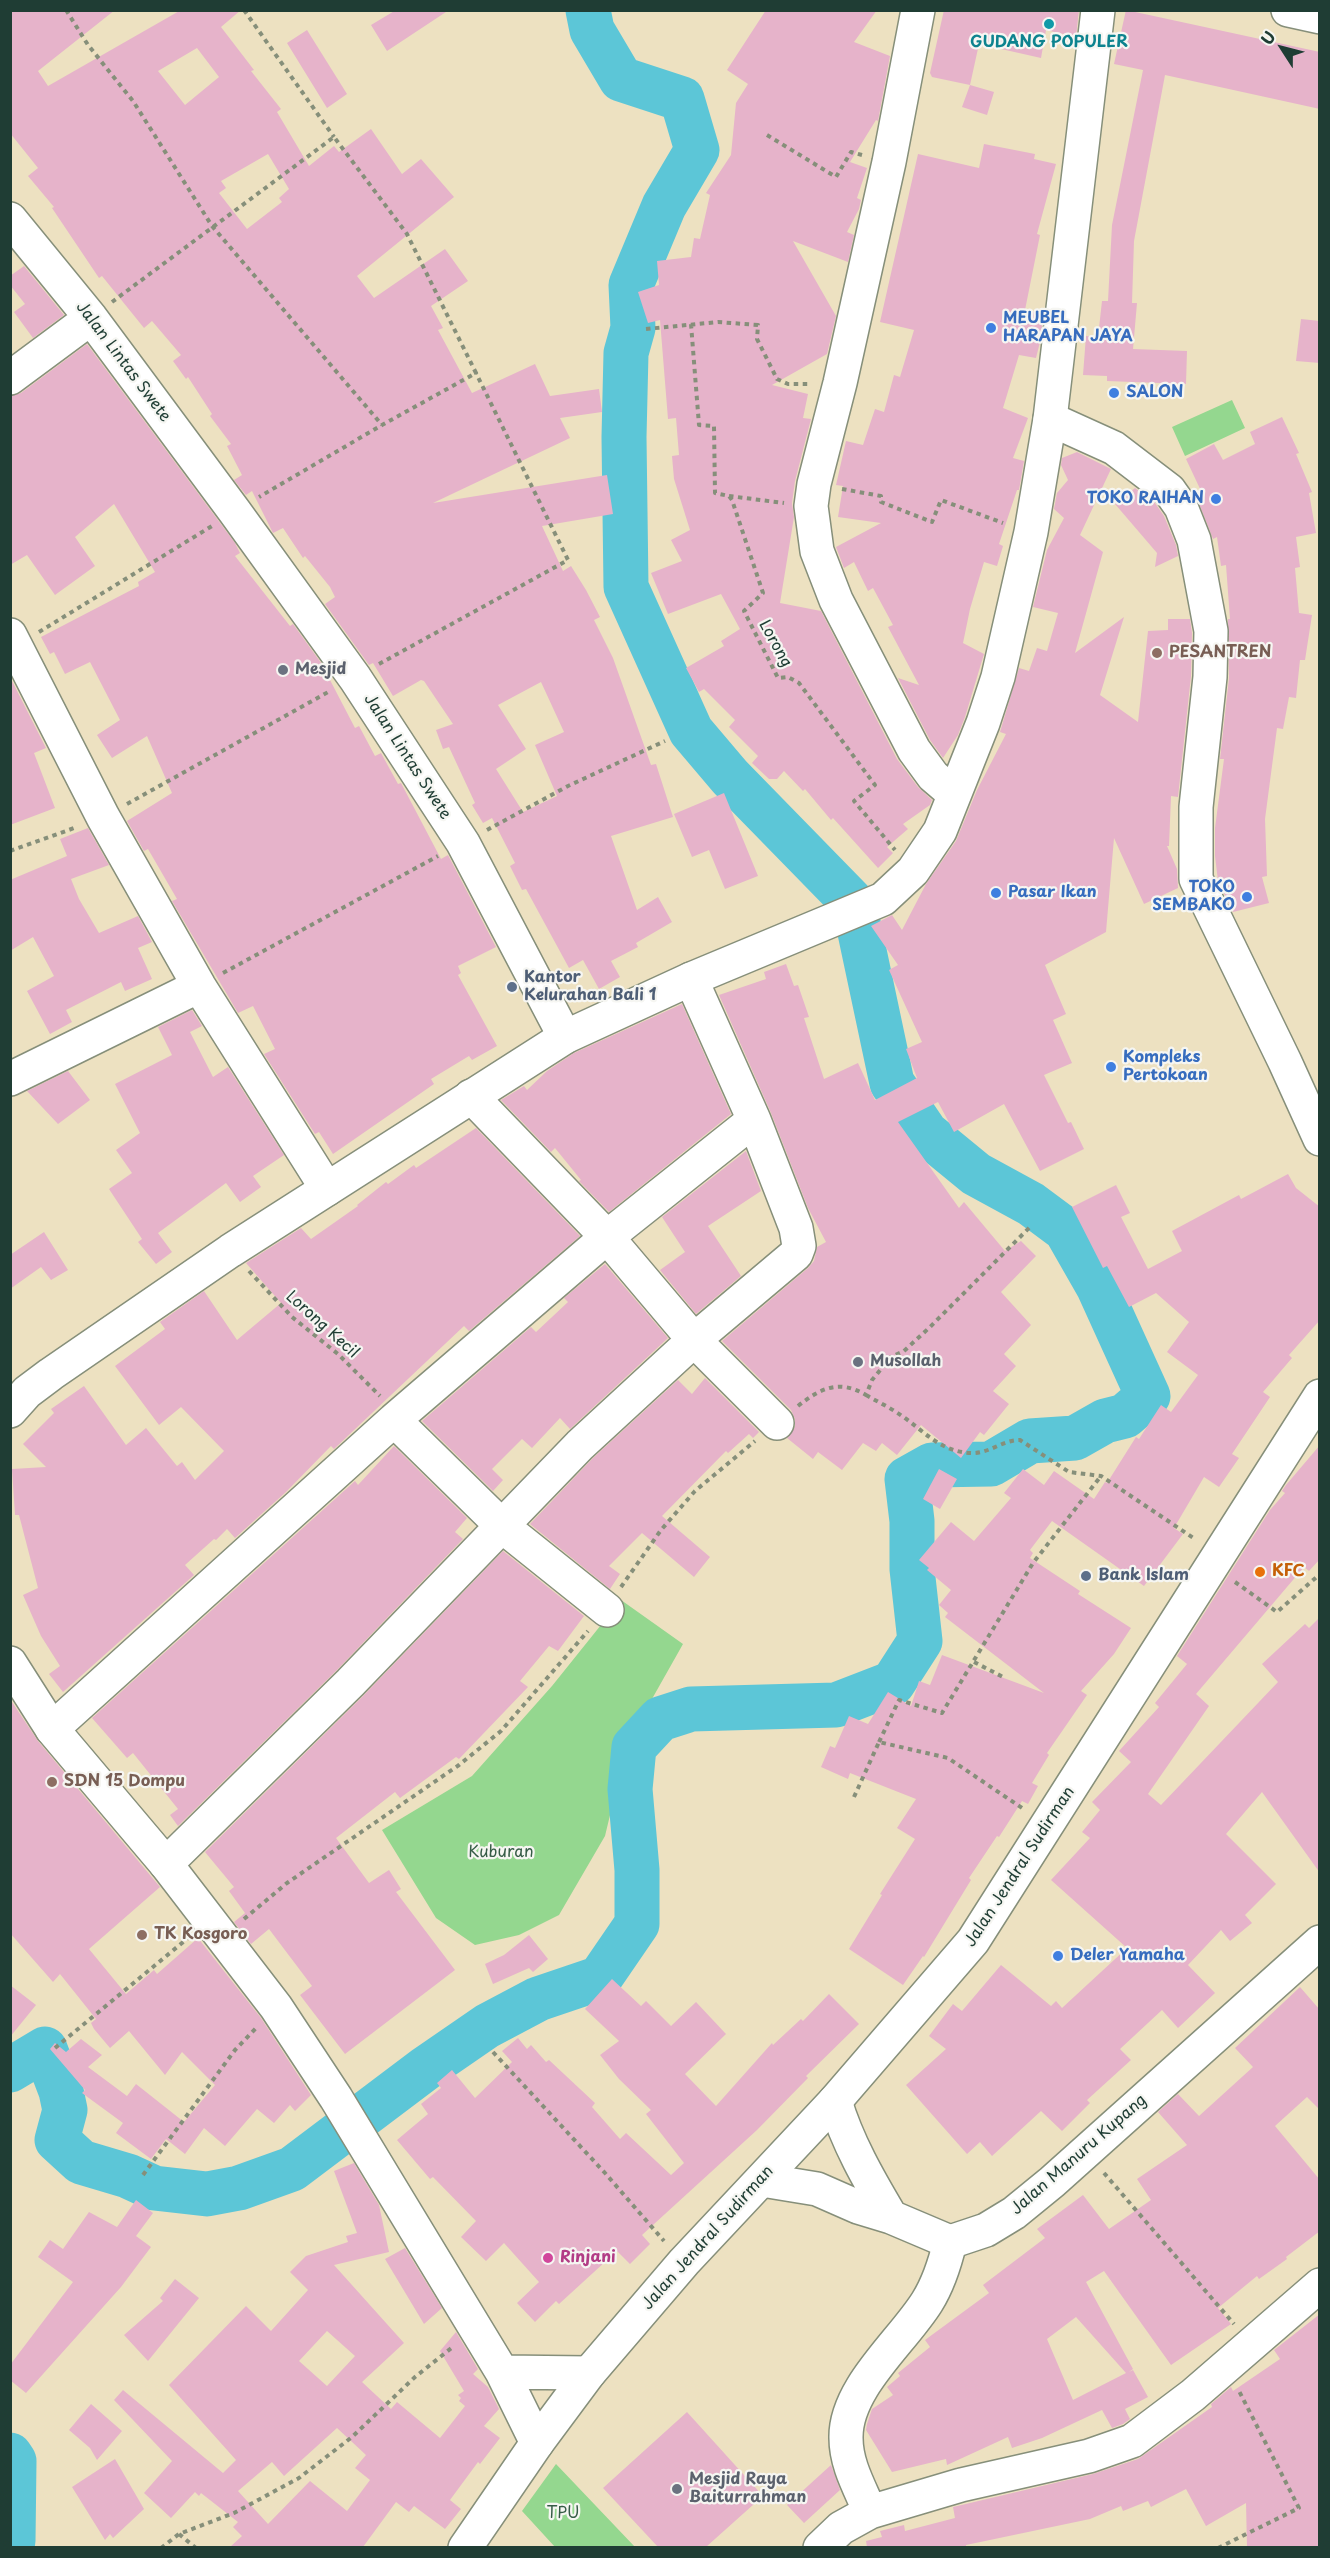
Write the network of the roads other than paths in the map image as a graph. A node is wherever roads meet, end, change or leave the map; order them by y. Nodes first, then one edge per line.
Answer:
1 (918, 10) edge
2 (1098, 10) edge
3 (1288, 10) edge
4 (1320, 17) edge
5 (10, 219) edge
6 (91, 318) junction
7 (10, 378) edge
8 (1050, 419) junction
9 (14, 641) edge
10 (954, 794) junction
11 (691, 979) junction
12 (199, 986) junction
13 (565, 1037) junction
14 (10, 1079) edge
15 (471, 1096) junction
16 (754, 1120) junction
17 (1320, 1139) edge
18 (327, 1189) junction
19 (607, 1237) junction
20 (694, 1340) junction
21 (1320, 1396) edge
22 (10, 1411) edge
23 (396, 1418) junction
24 (777, 1422) road end
25 (502, 1526) junction
26 (607, 1610) road end
27 (10, 1663) edge
28 (52, 1729) junction
29 (166, 1864) junction
30 (1320, 1941) edge
31 (835, 2101) junction
32 (762, 2180) junction
33 (891, 2217) junction
34 (950, 2242) junction
35 (1320, 2285) edge
36 (502, 2372) junction
37 (589, 2373) junction
38 (537, 2443) junction
39 (870, 2512) junction
40 (465, 2547) edge
41 (820, 2547) edge

1 - 10 main road
2 - 8 main road
3 - 4 main road
5 - 6 main road, Jalan Lintas Swete
6 - 7 main road
6 - 13 main road, Jalan Lintas Swete
8 - 10 main road
8 - 17 main road
9 - 12 main road
10 - 11 main road
11 - 13 main road
11 - 16 main road
12 - 14 main road
12 - 18 main road
13 - 15 main road
15 - 18 main road
15 - 19 main road
16 - 19 main road
16 - 20 main road
18 - 22 main road
19 - 20 main road
19 - 23 main road
20 - 24 main road
20 - 25 main road
21 - 31 main road, Jalan Jendral Sudirman
23 - 25 main road
23 - 28 main road
25 - 26 main road
25 - 29 main road
27 - 28 main road
28 - 29 main road
29 - 36 main road
30 - 34 main road, Jalan Manuru Kupang
31 - 32 main road, Jalan Jendral Sudirman
31 - 33 main road
32 - 33 main road
32 - 37 main road, Jalan Jendral Sudirman
33 - 34 main road
34 - 39 main road
35 - 39 main road
36 - 37 main road
36 - 38 main road
37 - 38 main road, Jalan Jendral Sudirman
38 - 40 main road, Jalan Jendral Sudirman
39 - 41 main road

